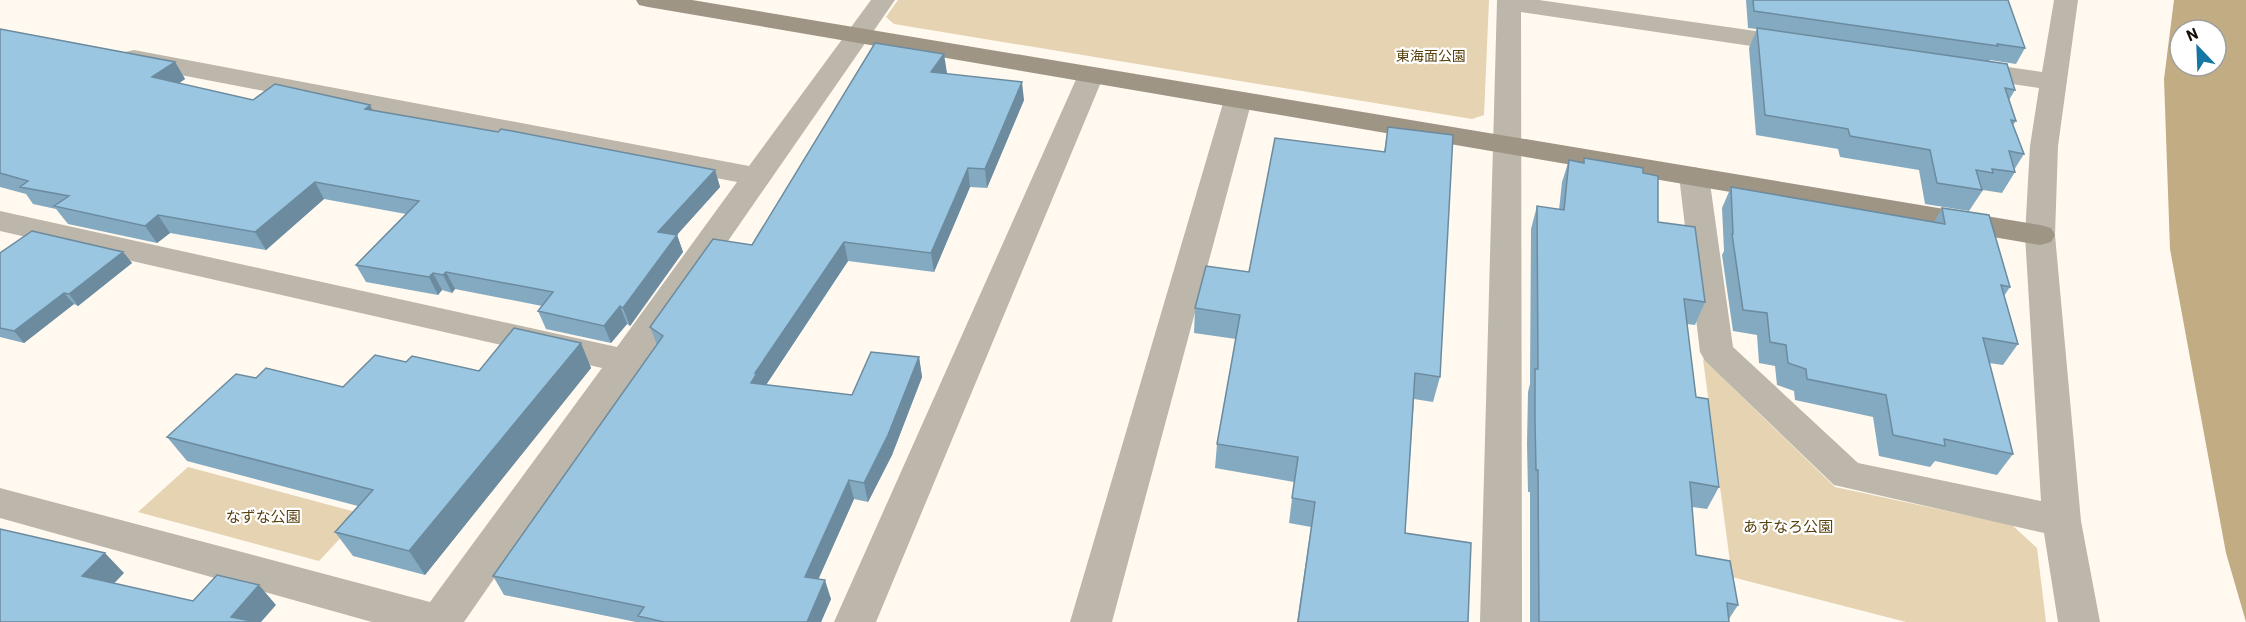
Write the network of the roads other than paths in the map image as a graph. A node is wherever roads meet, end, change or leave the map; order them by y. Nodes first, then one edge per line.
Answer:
1 (648, 0) edge
2 (883, 0) edge
3 (2066, 0) edge
4 (1509, 1) edge
5 (858, 36) junction
6 (1816, 48) edge
7 (105, 53) edge
8 (1946, 66) edge
9 (1091, 75) junction
10 (2052, 82) junction
11 (1238, 100) junction
12 (1508, 145) junction
13 (1694, 176) junction
14 (757, 177) junction
15 (0, 221) edge
16 (2040, 235) junction
17 (626, 361) junction
18 (0, 503) edge
19 (2062, 521) junction
20 (438, 622) edge
21 (855, 622) edge
22 (1091, 622) edge
23 (1501, 622) edge
24 (2079, 622) edge

1 - 5 street
2 - 5 street
3 - 10 street
4 - 6 street
4 - 12 street
5 - 9 street
5 - 14 street
7 - 14 street
8 - 10 street
9 - 11 street
9 - 21 street
10 - 16 street
11 - 12 street
11 - 22 street
12 - 13 street
12 - 23 street
13 - 16 street
13 - 19 street
14 - 17 street
15 - 17 street
16 - 19 street
17 - 20 street
18 - 20 street
19 - 24 street

